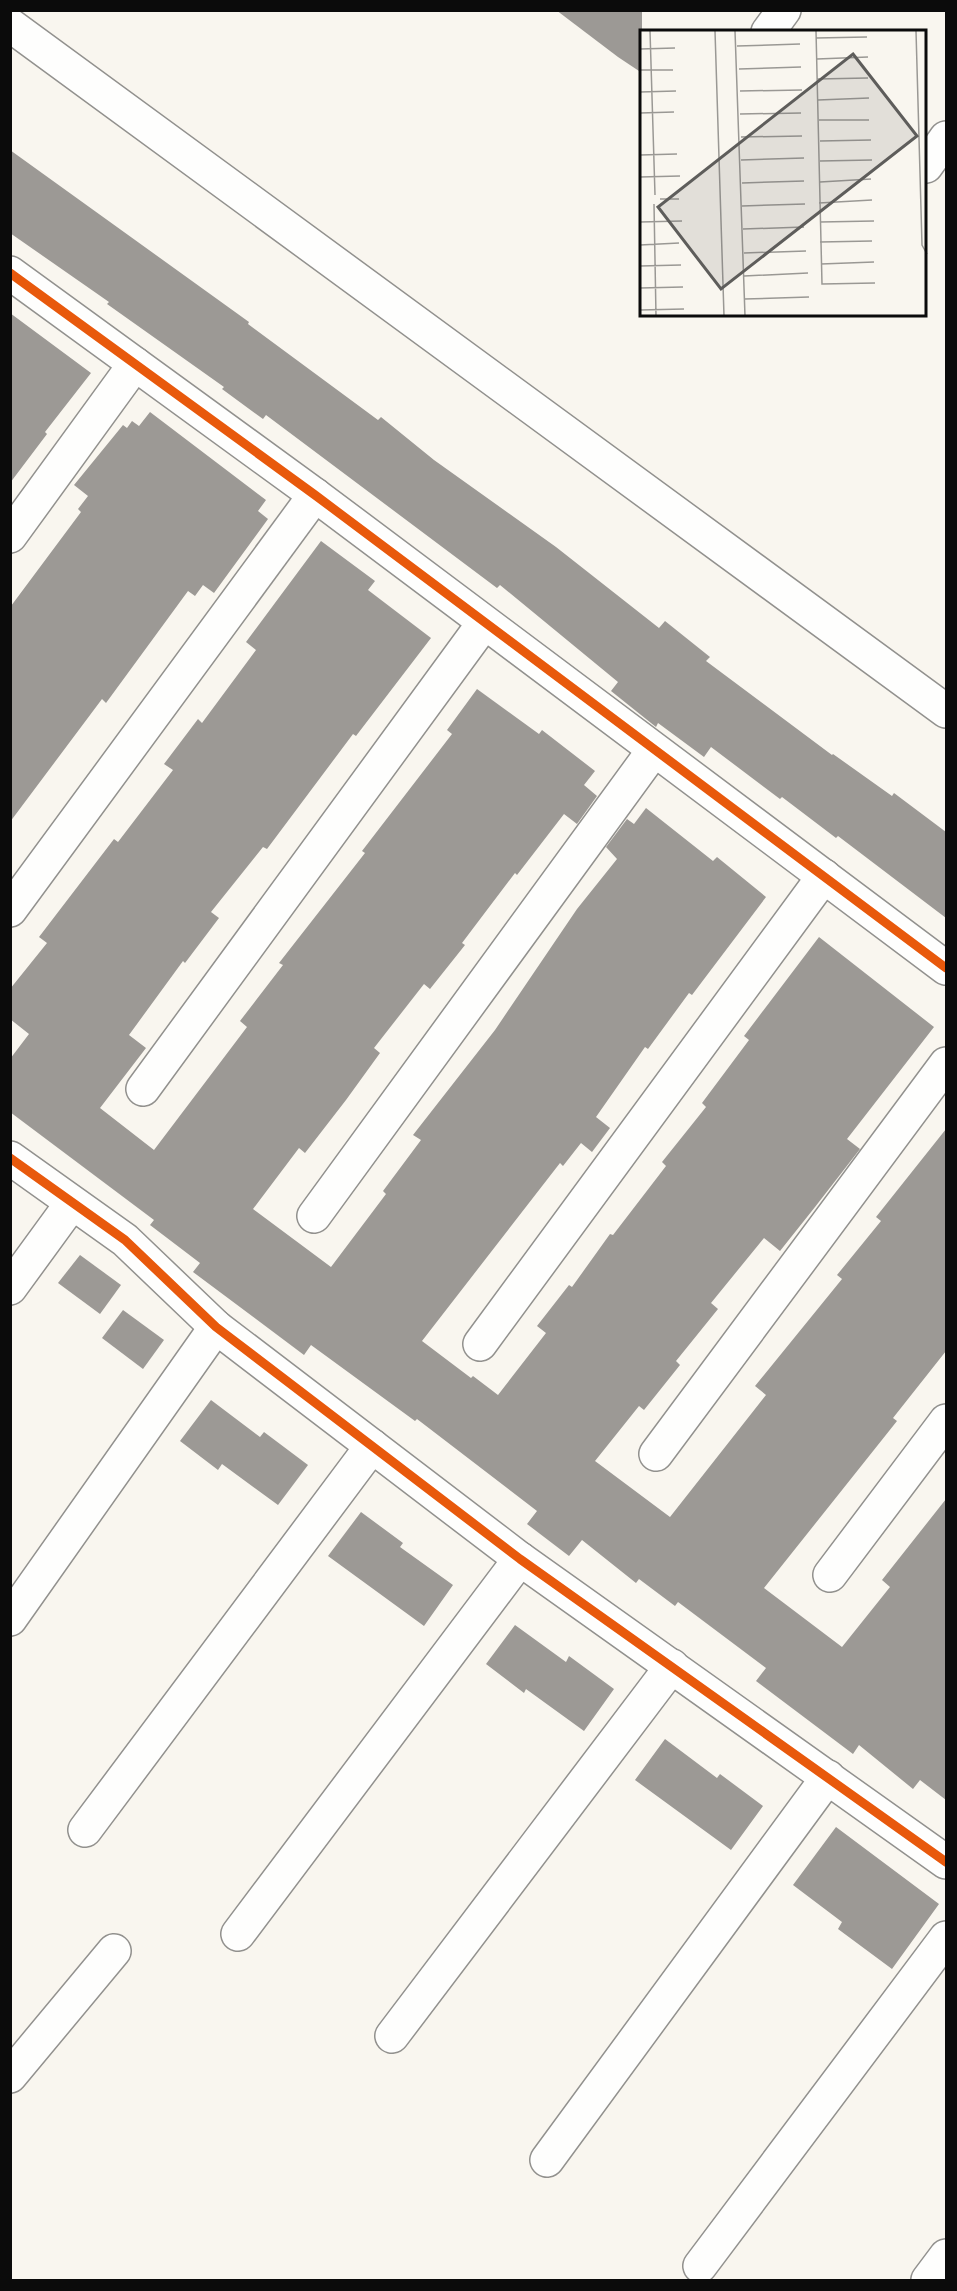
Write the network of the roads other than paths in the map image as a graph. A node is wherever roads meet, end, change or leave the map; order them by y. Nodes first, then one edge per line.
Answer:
1 (784, 10) edge
2 (10, 25) edge
3 (769, 30) edge
4 (946, 138) edge
5 (927, 165) edge
6 (10, 273) edge
7 (135, 364) junction
8 (315, 495) junction
9 (10, 536) edge
10 (484, 623) junction
11 (946, 711) edge
12 (654, 750) junction
13 (824, 876) junction
14 (10, 910) edge
15 (946, 968) edge
16 (946, 1064) edge
17 (143, 1089) dead end
18 (10, 1158) edge
19 (72, 1203) junction
20 (314, 1216) dead end
21 (10, 1288) edge
22 (216, 1327) junction
23 (480, 1344) dead end
24 (946, 1421) edge
25 (372, 1446) junction
26 (656, 1454) dead end
27 (520, 1559) junction
28 (830, 1575) dead end
29 (10, 1619) edge
30 (672, 1666) junction
31 (828, 1777) junction
32 (85, 1830) dead end
33 (946, 1862) edge
34 (238, 1934) dead end
35 (946, 1938) edge
36 (114, 1951) dead end
37 (392, 2036) dead end
38 (10, 2076) edge
39 (547, 2160) dead end
40 (946, 2256) edge
41 (700, 2266) dead end
42 (928, 2280) edge

1 - 3 street
2 - 11 street
4 - 5 street
6 - 7 street
7 - 8 street
7 - 9 street
8 - 10 street
8 - 14 street
10 - 12 street
10 - 17 street
12 - 13 street
12 - 20 street
13 - 15 street
13 - 23 street
16 - 26 street
18 - 19 street
19 - 21 street
19 - 22 street
22 - 25 street
22 - 29 street
24 - 28 street
25 - 27 street
25 - 32 street
27 - 30 street
27 - 34 street
30 - 31 street
30 - 37 street
31 - 33 street
31 - 39 street
35 - 41 street
36 - 38 street
40 - 42 street

